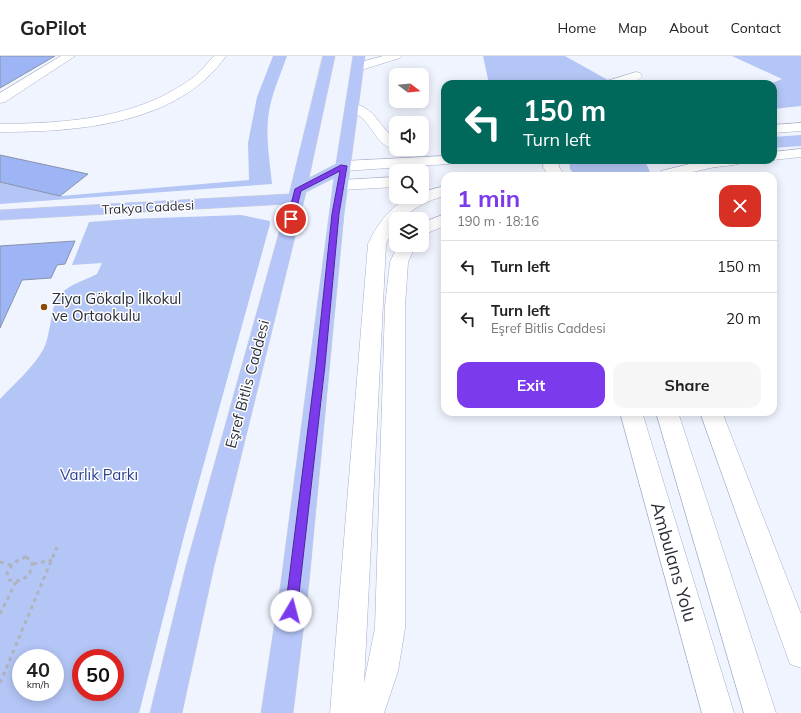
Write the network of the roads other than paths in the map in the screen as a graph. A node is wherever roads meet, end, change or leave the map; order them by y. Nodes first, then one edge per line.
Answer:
1 (69, 56) edge
2 (220, 56) edge
3 (328, 56) edge
4 (396, 56) edge
5 (358, 61) edge
6 (636, 76) dead end
7 (624, 80) edge
8 (0, 99) edge
9 (352, 107) junction
10 (801, 116) edge
11 (777, 118) edge
12 (801, 126) edge
13 (0, 128) edge
14 (777, 129) edge
15 (389, 140) edge
16 (801, 153) edge
17 (429, 155) edge
18 (777, 156) edge
19 (441, 158) edge
20 (441, 161) edge
21 (706, 164) edge
22 (664, 171) edge
23 (342, 176) junction
24 (389, 181) edge
25 (440, 183) edge
26 (296, 198) junction
27 (0, 215) edge
28 (441, 221) edge
29 (429, 227) edge
30 (404, 252) edge
31 (632, 416) edge
32 (668, 416) edge
33 (712, 416) edge
34 (801, 653) edge
35 (166, 713) edge
36 (277, 713) edge
37 (346, 713) edge
38 (368, 713) edge
39 (718, 713) edge
40 (760, 713) edge

1 - 8 lane
2 - 13 lane
3 - 26 main road, Eşref Bitlis Caddesi
4 - 5 lane
5 - 9 main road
6 - 7 lane
9 - 15 lane
9 - 23 main road
10 - 11 lane
12 - 14 lane
16 - 18 lane
17 - 19 lane
20 - 23 lane
21 - 22 lane
23 - 24 lane
23 - 26 main road
23 - 36 main road
25 - 37 lane
26 - 27 main road, Trakya Caddesi
26 - 35 main road, Eşref Bitlis Caddesi
28 - 29 lane
30 - 38 lane
31 - 39 lane, Ambulans Yolu
32 - 40 lane
33 - 34 lane

